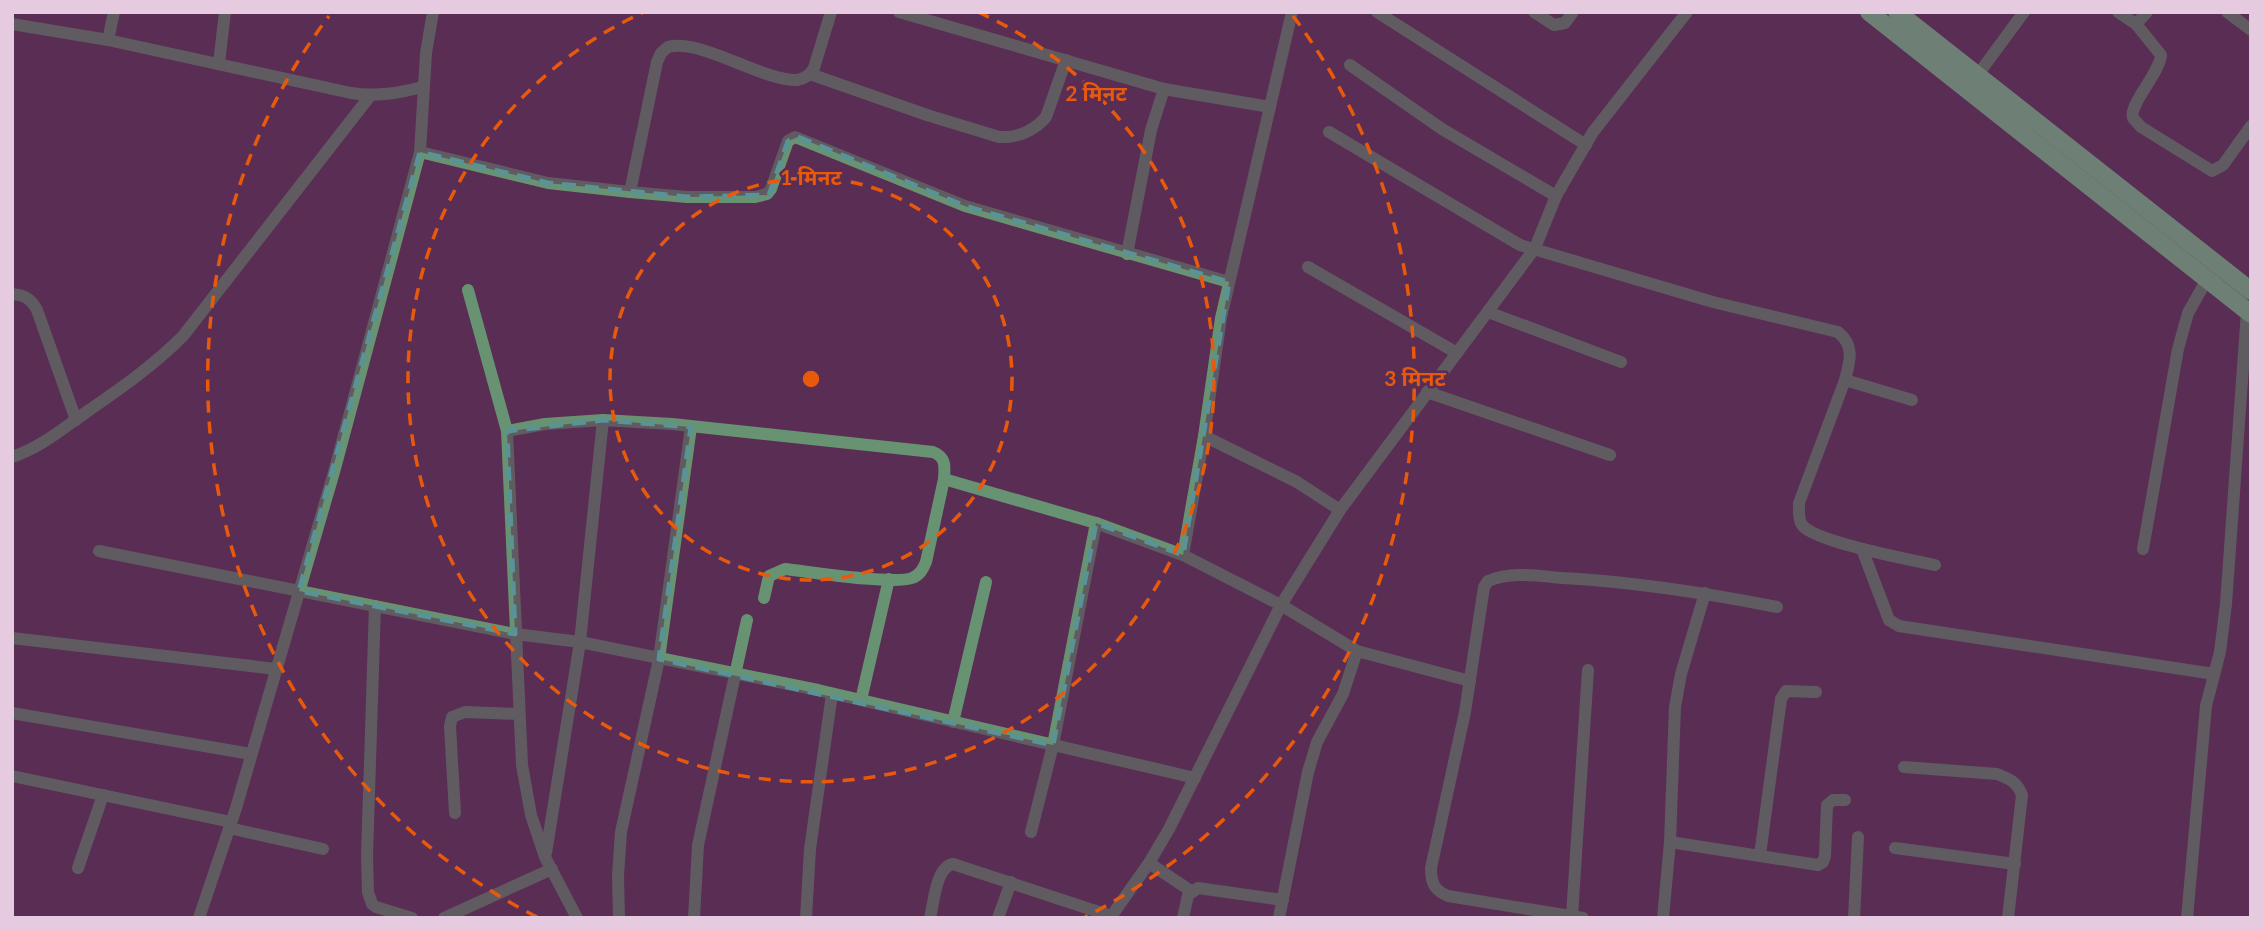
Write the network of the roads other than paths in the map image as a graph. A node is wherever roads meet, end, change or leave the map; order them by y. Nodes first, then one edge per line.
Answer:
1 (114, 12) edge
2 (225, 12) edge
3 (433, 12) edge
4 (831, 12) edge
5 (899, 12) edge
6 (1292, 12) edge
7 (1377, 12) edge
8 (1534, 12) edge
9 (1573, 12) edge
10 (1687, 12) edge
11 (1869, 12) edge
12 (1897, 12) edge
13 (2024, 12) edge
14 (2118, 12) edge
15 (2147, 12) edge
16 (2227, 12) edge
17 (12, 24) edge
18 (2136, 24) junction
19 (2251, 30) edge
20 (108, 40) junction
21 (1066, 60) junction
22 (219, 63) junction
23 (1350, 65) dead end
24 (810, 74) junction
25 (1972, 82) junction
26 (424, 87) junction
27 (1164, 89) junction
28 (370, 96) junction
29 (1269, 107) junction
30 (2251, 126) edge
31 (1329, 132) dead end
32 (1586, 145) junction
33 (419, 152) junction
34 (630, 192) junction
35 (1556, 196) junction
36 (1535, 248) junction
37 (1127, 254) junction
38 (1308, 267) dead end
39 (2206, 281) junction
40 (1229, 282) junction
41 (468, 290) dead end
42 (2251, 291) edge
43 (12, 295) edge
44 (1488, 312) junction
45 (2249, 312) edge
46 (1457, 353) junction
47 (1621, 362) dead end
48 (1845, 380) junction
49 (1427, 392) junction
50 (1912, 400) dead end
51 (76, 420) junction
52 (603, 420) junction
53 (691, 427) junction
54 (507, 430) junction
55 (1204, 436) junction
56 (1610, 455) dead end
57 (12, 457) edge
58 (944, 479) junction
59 (1340, 510) junction
60 (1096, 523) junction
61 (1862, 549) junction
62 (2143, 549) dead end
63 (99, 551) dead end
64 (1183, 555) junction
65 (1936, 565) dead end
66 (889, 579) junction
67 (986, 582) dead end
68 (299, 592) junction
69 (1705, 593) junction
70 (764, 598) dead end
71 (1281, 605) junction
72 (375, 606) junction
73 (1777, 607) dead end
74 (747, 620) dead end
75 (515, 634) junction
76 (12, 638) edge
77 (580, 642) junction
78 (1357, 651) junction
79 (659, 659) junction
80 (276, 669) junction
81 (1588, 670) dead end
82 (736, 674) junction
83 (2214, 674) junction
84 (1470, 681) junction
85 (1816, 692) dead end
86 (832, 694) junction
87 (861, 700) junction
88 (12, 713) edge
89 (519, 714) junction
90 (953, 722) junction
91 (1053, 745) junction
92 (251, 754) junction
93 (1903, 767) dead end
94 (12, 776) edge
95 (1195, 778) junction
96 (103, 795) junction
97 (1845, 800) dead end
98 (455, 813) dead end
99 (230, 825) junction
100 (1031, 832) dead end
101 (1858, 837) dead end
102 (1670, 842) junction
103 (1895, 848) dead end
104 (323, 849) dead end
105 (1760, 855) junction
106 (548, 863) junction
107 (1149, 863) junction
108 (2015, 864) junction
109 (78, 868) dead end
110 (1011, 882) junction
111 (1191, 891) junction
112 (1283, 900) junction
113 (1506, 911) edge
114 (1110, 917) edge
115 (1578, 917) edge
116 (199, 918) edge
117 (412, 918) edge
118 (444, 918) edge
119 (577, 918) edge
120 (619, 918) edge
121 (694, 918) edge
122 (806, 918) edge
123 (930, 918) edge
124 (998, 918) edge
125 (1183, 918) edge
126 (1279, 918) edge
127 (1663, 918) edge
128 (1854, 918) edge
129 (2008, 918) edge
130 (2187, 918) edge

1 - 20 street
2 - 22 street
3 - 26 street
4 - 24 street
5 - 21 street
6 - 29 street
7 - 32 street
8 - 9 street
10 - 32 street
11 - 25 main road
12 - 25 main road
13 - 25 street
14 - 18 street
15 - 18 street
16 - 19 street
17 - 20 street
18 - 30 street
20 - 22 street
21 - 24 street
21 - 27 street
22 - 28 street
23 - 35 street
24 - 34 street
25 - 39 main road
25 - 42 main road
26 - 28 street
26 - 33 street
27 - 29 street
27 - 37 street
28 - 51 street
29 - 40 street
31 - 36 street
32 - 35 street
33 - 34 street
33 - 68 street
34 - 37 street
35 - 36 street
36 - 44 street
36 - 48 street
37 - 40 street
38 - 46 street
39 - 45 main road
39 - 62 street
40 - 55 street
41 - 54 street
43 - 51 street
44 - 46 street
44 - 47 street
45 - 83 street
46 - 49 street
48 - 50 street
48 - 61 street
49 - 56 street
49 - 59 street
51 - 57 street
52 - 53 street
52 - 54 street
52 - 77 street
53 - 58 street
53 - 79 street
54 - 75 street
55 - 59 street
55 - 64 street
58 - 60 street
58 - 66 street
59 - 71 street
60 - 64 street
60 - 91 street
61 - 65 street
61 - 83 street
63 - 68 street
64 - 71 street
66 - 70 street
66 - 87 street
67 - 90 street
68 - 72 street
68 - 80 street
69 - 73 street
69 - 84 street
69 - 102 street
71 - 78 street
71 - 95 street
72 - 75 street
72 - 117 street
74 - 82 street
75 - 77 street
75 - 89 street
76 - 80 street
77 - 79 street
77 - 106 street
78 - 84 street
78 - 112 street
79 - 82 street
79 - 120 street
80 - 92 street
81 - 115 street
82 - 86 street
82 - 121 street
83 - 130 street
84 - 113 street
85 - 105 street
86 - 87 street
86 - 122 street
87 - 90 street
88 - 92 street
89 - 98 street
89 - 106 street
90 - 91 street
91 - 95 street
91 - 100 street
92 - 99 street
93 - 108 street
94 - 96 street
95 - 107 street
96 - 99 street
96 - 109 street
97 - 105 street
99 - 104 street
99 - 116 street
101 - 128 street
102 - 105 street
102 - 127 street
103 - 108 street
106 - 118 street
106 - 119 street
107 - 111 street
107 - 114 street
108 - 129 street
110 - 114 street
110 - 123 street
110 - 124 street
111 - 112 street
111 - 125 street
112 - 126 street
113 - 115 street

